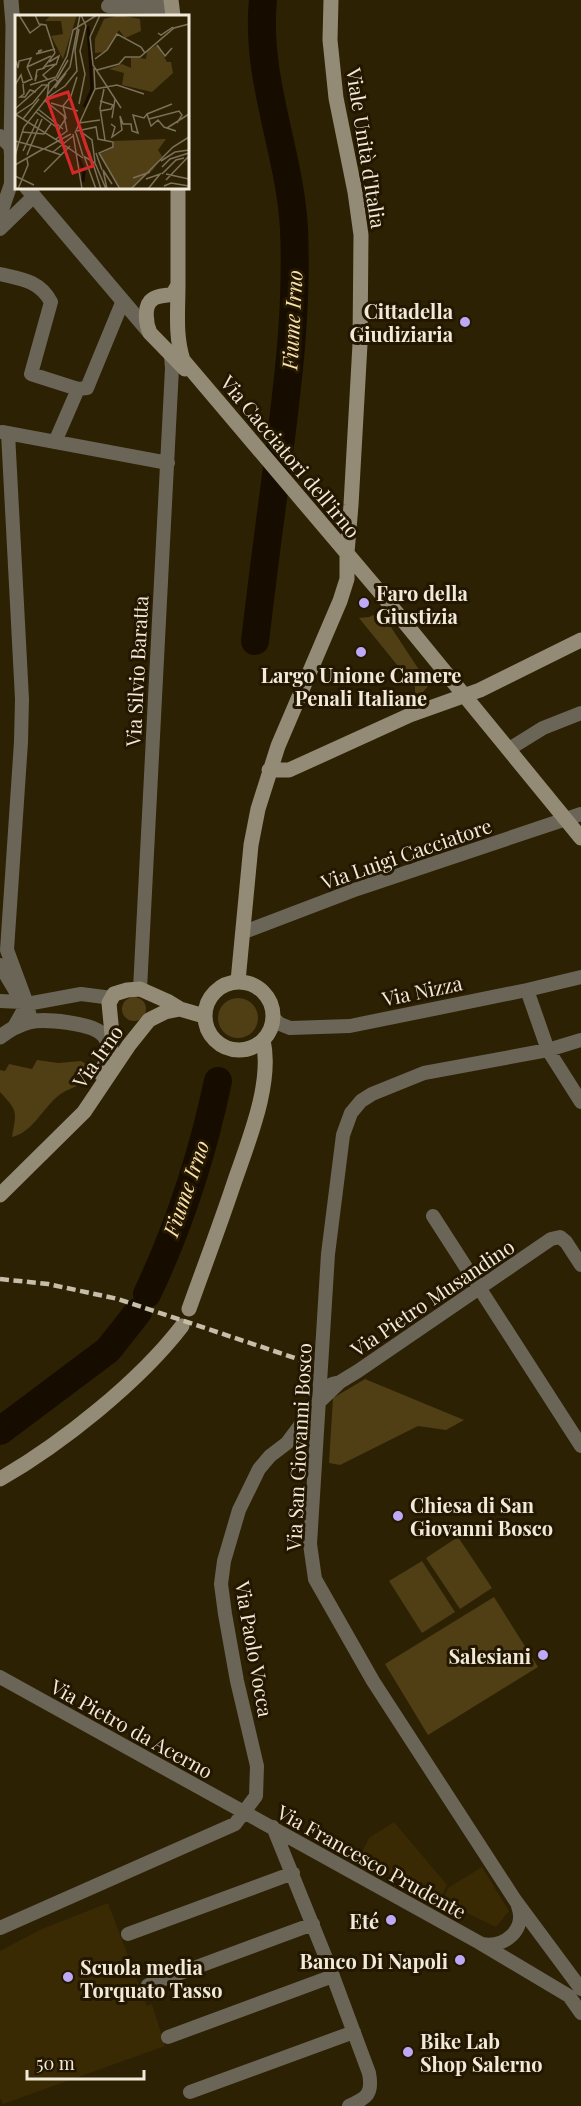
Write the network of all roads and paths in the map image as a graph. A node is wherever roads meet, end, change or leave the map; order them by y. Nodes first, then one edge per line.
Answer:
1 (11, 0) edge
2 (331, 0) edge
3 (108, 8) edge
4 (172, 8) edge
5 (0, 136) edge
6 (11, 147) junction
7 (15, 171) edge
8 (178, 189) edge
9 (30, 192) edge
10 (0, 216) edge
11 (0, 229) edge
12 (0, 273) edge
13 (178, 285) junction
14 (122, 303) junction
15 (150, 333) junction
16 (175, 354) junction
17 (78, 389) junction
18 (4, 432) edge
19 (55, 442) junction
20 (168, 463) junction
21 (351, 505) junction
22 (310, 510) junction
23 (346, 554) junction
24 (378, 590) junction
25 (340, 601) junction
26 (579, 644) edge
27 (465, 696) junction
28 (581, 713) edge
29 (509, 749) junction
30 (269, 770) junction
31 (574, 817) edge
32 (581, 838) edge
33 (244, 932) junction
34 (0, 965) edge
35 (581, 977) edge
36 (238, 981) junction
37 (140, 989) junction
38 (527, 990) junction
39 (112, 998) junction
40 (0, 1001) edge
41 (24, 1003) junction
42 (180, 1010) junction
43 (204, 1016) junction
44 (273, 1018) junction
45 (32, 1021) junction
46 (15, 1027) junction
47 (0, 1037) edge
48 (263, 1040) junction
49 (581, 1040) edge
50 (548, 1050) junction
51 (110, 1051) junction
52 (581, 1102) edge
53 (84, 1112) junction
54 (0, 1195) edge
55 (433, 1216) dead end
56 (581, 1264) edge
57 (480, 1288) junction
58 (189, 1309) dead end
59 (182, 1326) dead end
60 (322, 1374) junction
61 (340, 1382) junction
62 (320, 1401) junction
63 (304, 1422) junction
64 (581, 1446) edge
65 (317, 1449) junction
66 (0, 1479) edge
67 (0, 1677) edge
68 (245, 1813) junction
69 (273, 1827) junction
70 (293, 1873) junction
71 (515, 1900) junction
72 (313, 1924) junction
73 (0, 1929) edge
74 (128, 1934) dead end
75 (480, 1943) junction
76 (333, 1976) junction
77 (148, 1985) dead end
78 (581, 1989) edge
79 (581, 2013) edge
80 (354, 2032) junction
81 (168, 2037) dead end
82 (190, 2092) dead end
83 (349, 2106) edge

1 - 6 street
2 - 21 main road, Viale Unità d'Italia
3 - 4 street
5 - 6 street
6 - 7 street
6 - 10 street
8 - 13 main road, Via Silvio Baratta
9 - 11 street
9 - 14 street
12 - 17 street
13 - 15 main road
13 - 16 main road, Via Silvio Baratta
14 - 15 street
14 - 17 street
15 - 16 main road
16 - 20 street, Via Silvio Baratta
16 - 22 main road, Via Cacciatori dell'irno
17 - 19 street
18 - 19 street
18 - 41 street
19 - 20 street
20 - 37 street, Via Silvio Baratta
21 - 22 main road
21 - 23 main road, Viale Unità d'Italia
22 - 23 main road, Via Cacciatori dell'irno
23 - 24 main road, Via Cacciatori dell'irno
23 - 25 main road, Viale Unità d'Italia
24 - 25 main road
24 - 27 main road, Via Cacciatori dell'irno
25 - 30 main road, Viale Unità d'Italia
26 - 27 main road
27 - 29 main road, Via Cacciatori dell'irno
27 - 30 main road
28 - 29 street
29 - 31 main road, Via Cacciatori dell'irno
30 - 33 main road, Viale Unità d'Italia
31 - 32 main road, Via Cacciatori dell'irno
31 - 33 street, Via Luigi Cacciatore
33 - 36 main road, Viale Unità d'Italia
34 - 41 street
35 - 38 street, Via Nizza
36 - 43 main road
36 - 44 main road
37 - 39 main road, Via Irno
37 - 42 main road
38 - 44 street, Via Nizza
38 - 50 street
39 - 41 street
39 - 51 main road, Via Irno
40 - 41 street
41 - 45 street
41 - 46 street
42 - 43 main road
42 - 53 main road, Via Irno
43 - 48 main road
44 - 48 main road
45 - 46 street
45 - 51 street
46 - 47 street
48 - 58 main road
49 - 50 street, Via San Giovanni Bosco
50 - 52 street
50 - 60 street, Via San Giovanni Bosco
51 - 53 main road, Via Irno
53 - 54 main road, Via Irno
55 - 57 street
56 - 57 street, Via Pietro Musandino
57 - 61 street, Via Pietro Musandino
57 - 64 street
59 - 66 main road
60 - 61 street, Via Pietro Musandino
60 - 62 street, Via San Giovanni Bosco
61 - 62 street, Via Paolo Vocca
62 - 63 street, Via Paolo Vocca
62 - 65 street, Via San Giovanni Bosco
63 - 65 street
63 - 68 street, Via Paolo Vocca
65 - 71 street, Via San Giovanni Bosco
67 - 68 street, Via Pietro da Acerno
68 - 69 street, Via Francesco Prudente
68 - 73 street
69 - 70 street
69 - 75 street, Via Francesco Prudente
70 - 72 street
70 - 74 street
71 - 75 street, Via Francesco Prudente
71 - 78 street, Via San Giovanni Bosco
72 - 76 street
72 - 77 street
75 - 79 street, Via Francesco Prudente
76 - 80 street
76 - 81 street
80 - 82 street
80 - 83 street

